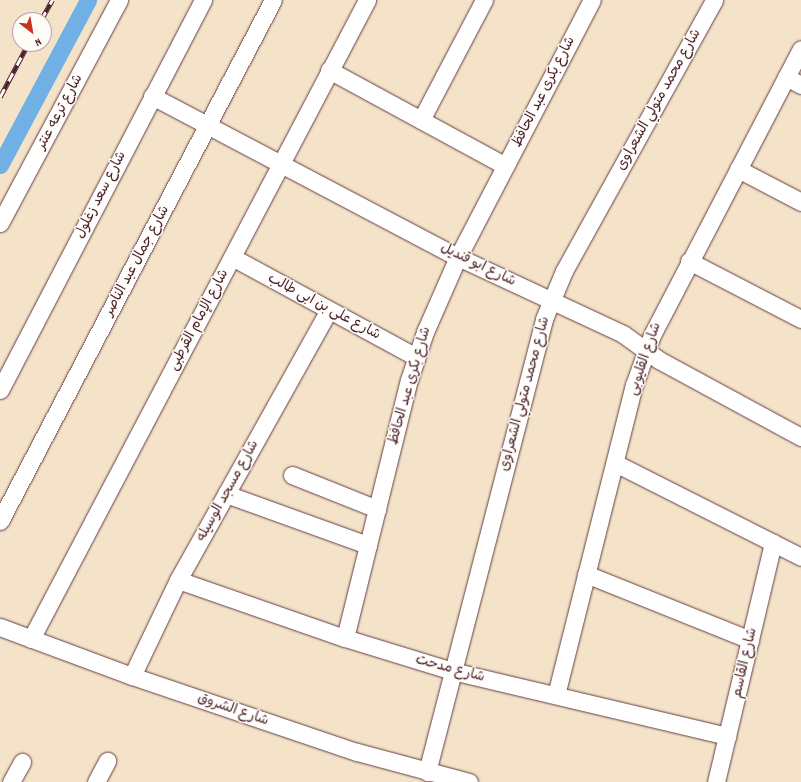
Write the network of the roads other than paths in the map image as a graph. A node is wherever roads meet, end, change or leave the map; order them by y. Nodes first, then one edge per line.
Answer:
1 (119, 0) edge
2 (203, 0) edge
3 (273, 0) edge
4 (367, 0) edge
5 (484, 0) edge
6 (592, 0) edge
7 (714, 0) edge
8 (801, 49) edge
9 (329, 70) junction
10 (786, 77) junction
11 (801, 85) edge
12 (152, 96) junction
13 (421, 120) junction
14 (208, 125) junction
15 (280, 163) junction
16 (506, 166) junction
17 (738, 169) junction
18 (801, 202) edge
19 (0, 223) edge
20 (458, 256) junction
21 (232, 257) junction
22 (689, 261) junction
23 (551, 300) junction
24 (328, 310) junction
25 (801, 319) edge
26 (646, 351) junction
27 (416, 357) junction
28 (0, 390) edge
29 (801, 437) edge
30 (615, 463) junction
31 (292, 474) dead end
32 (226, 494) junction
33 (377, 509) junction
34 (0, 521) edge
35 (773, 543) junction
36 (368, 545) junction
37 (801, 557) edge
38 (586, 574) junction
39 (178, 580) junction
40 (0, 627) edge
41 (345, 638) junction
42 (31, 639) junction
43 (750, 640) junction
44 (452, 671) junction
45 (132, 676) junction
46 (556, 694) junction
47 (727, 736) junction
48 (22, 762) dead end
49 (107, 762) dead end
50 (416, 774) edge
51 (11, 782) edge
52 (96, 782) edge
53 (469, 782) edge
54 (716, 782) edge

1 - 19 street, شارع ترعه عنتر
2 - 12 street, شارع سعد زغلول
3 - 14 street, شارع جمال عبد الناصر
4 - 9 street, شارع الإمام القرطبى
5 - 13 street
6 - 16 street, شارع بكرى عبد الحافظ
7 - 23 street, شارع محمد متولي الشعراوى
8 - 10 street, شارع القليوبى
9 - 13 street
9 - 15 street, شارع الإمام القرطبى
10 - 11 street
10 - 17 street, شارع القليوبى
12 - 14 street, شارع ابو قنديل
12 - 28 street, شارع سعد زغلول
13 - 16 street
14 - 15 street, شارع ابو قنديل
14 - 34 street, شارع جمال عبد الناصر
15 - 20 street, شارع ابو قنديل
15 - 21 street, شارع الإمام القرطبى
16 - 20 street, شارع بكرى عبد الحافظ
17 - 18 street
17 - 22 street, شارع القليوبى
20 - 23 street, شارع ابو قنديل
20 - 27 street, شارع بكرى عبد الحافظ
21 - 24 street, شارع على بن ابى طالب
21 - 42 street, شارع الإمام القرطبى
22 - 25 street
22 - 26 street, شارع القليوبى
23 - 26 street, شارع ابو قنديل
23 - 44 street, شارع محمد متولي الشعراوى
24 - 27 street, شارع على بن ابى طالب
24 - 32 street, شارع مسجد الوسيله
26 - 29 street, شارع ابو قنديل
26 - 30 street, شارع القليوبى
27 - 33 street, شارع بكرى عبد الحافظ
30 - 35 street
30 - 38 street, شارع القليوبى
31 - 33 street
32 - 36 street
32 - 39 street, شارع مسجد الوسيله
33 - 36 street, شارع بكرى عبد الحافظ
35 - 37 street
35 - 43 street, شارع القاسم
36 - 41 street, شارع بكرى عبد الحافظ
38 - 43 street
38 - 46 street, شارع القليوبى
39 - 41 street, شارع مدحت
39 - 45 street, شارع مسجد الوسيله
40 - 42 street, شارع الشروق
41 - 44 street, شارع مدحت
42 - 45 street, شارع الشروق
43 - 47 street, شارع القاسم
44 - 46 street, شارع مدحت
44 - 50 street, شارع محمد متولي الشعراوى
45 - 50 street, شارع الشروق
46 - 47 street, شارع مدحت
47 - 54 street, شارع القاسم
48 - 51 street
49 - 52 street
50 - 53 street, شارع الشروق

